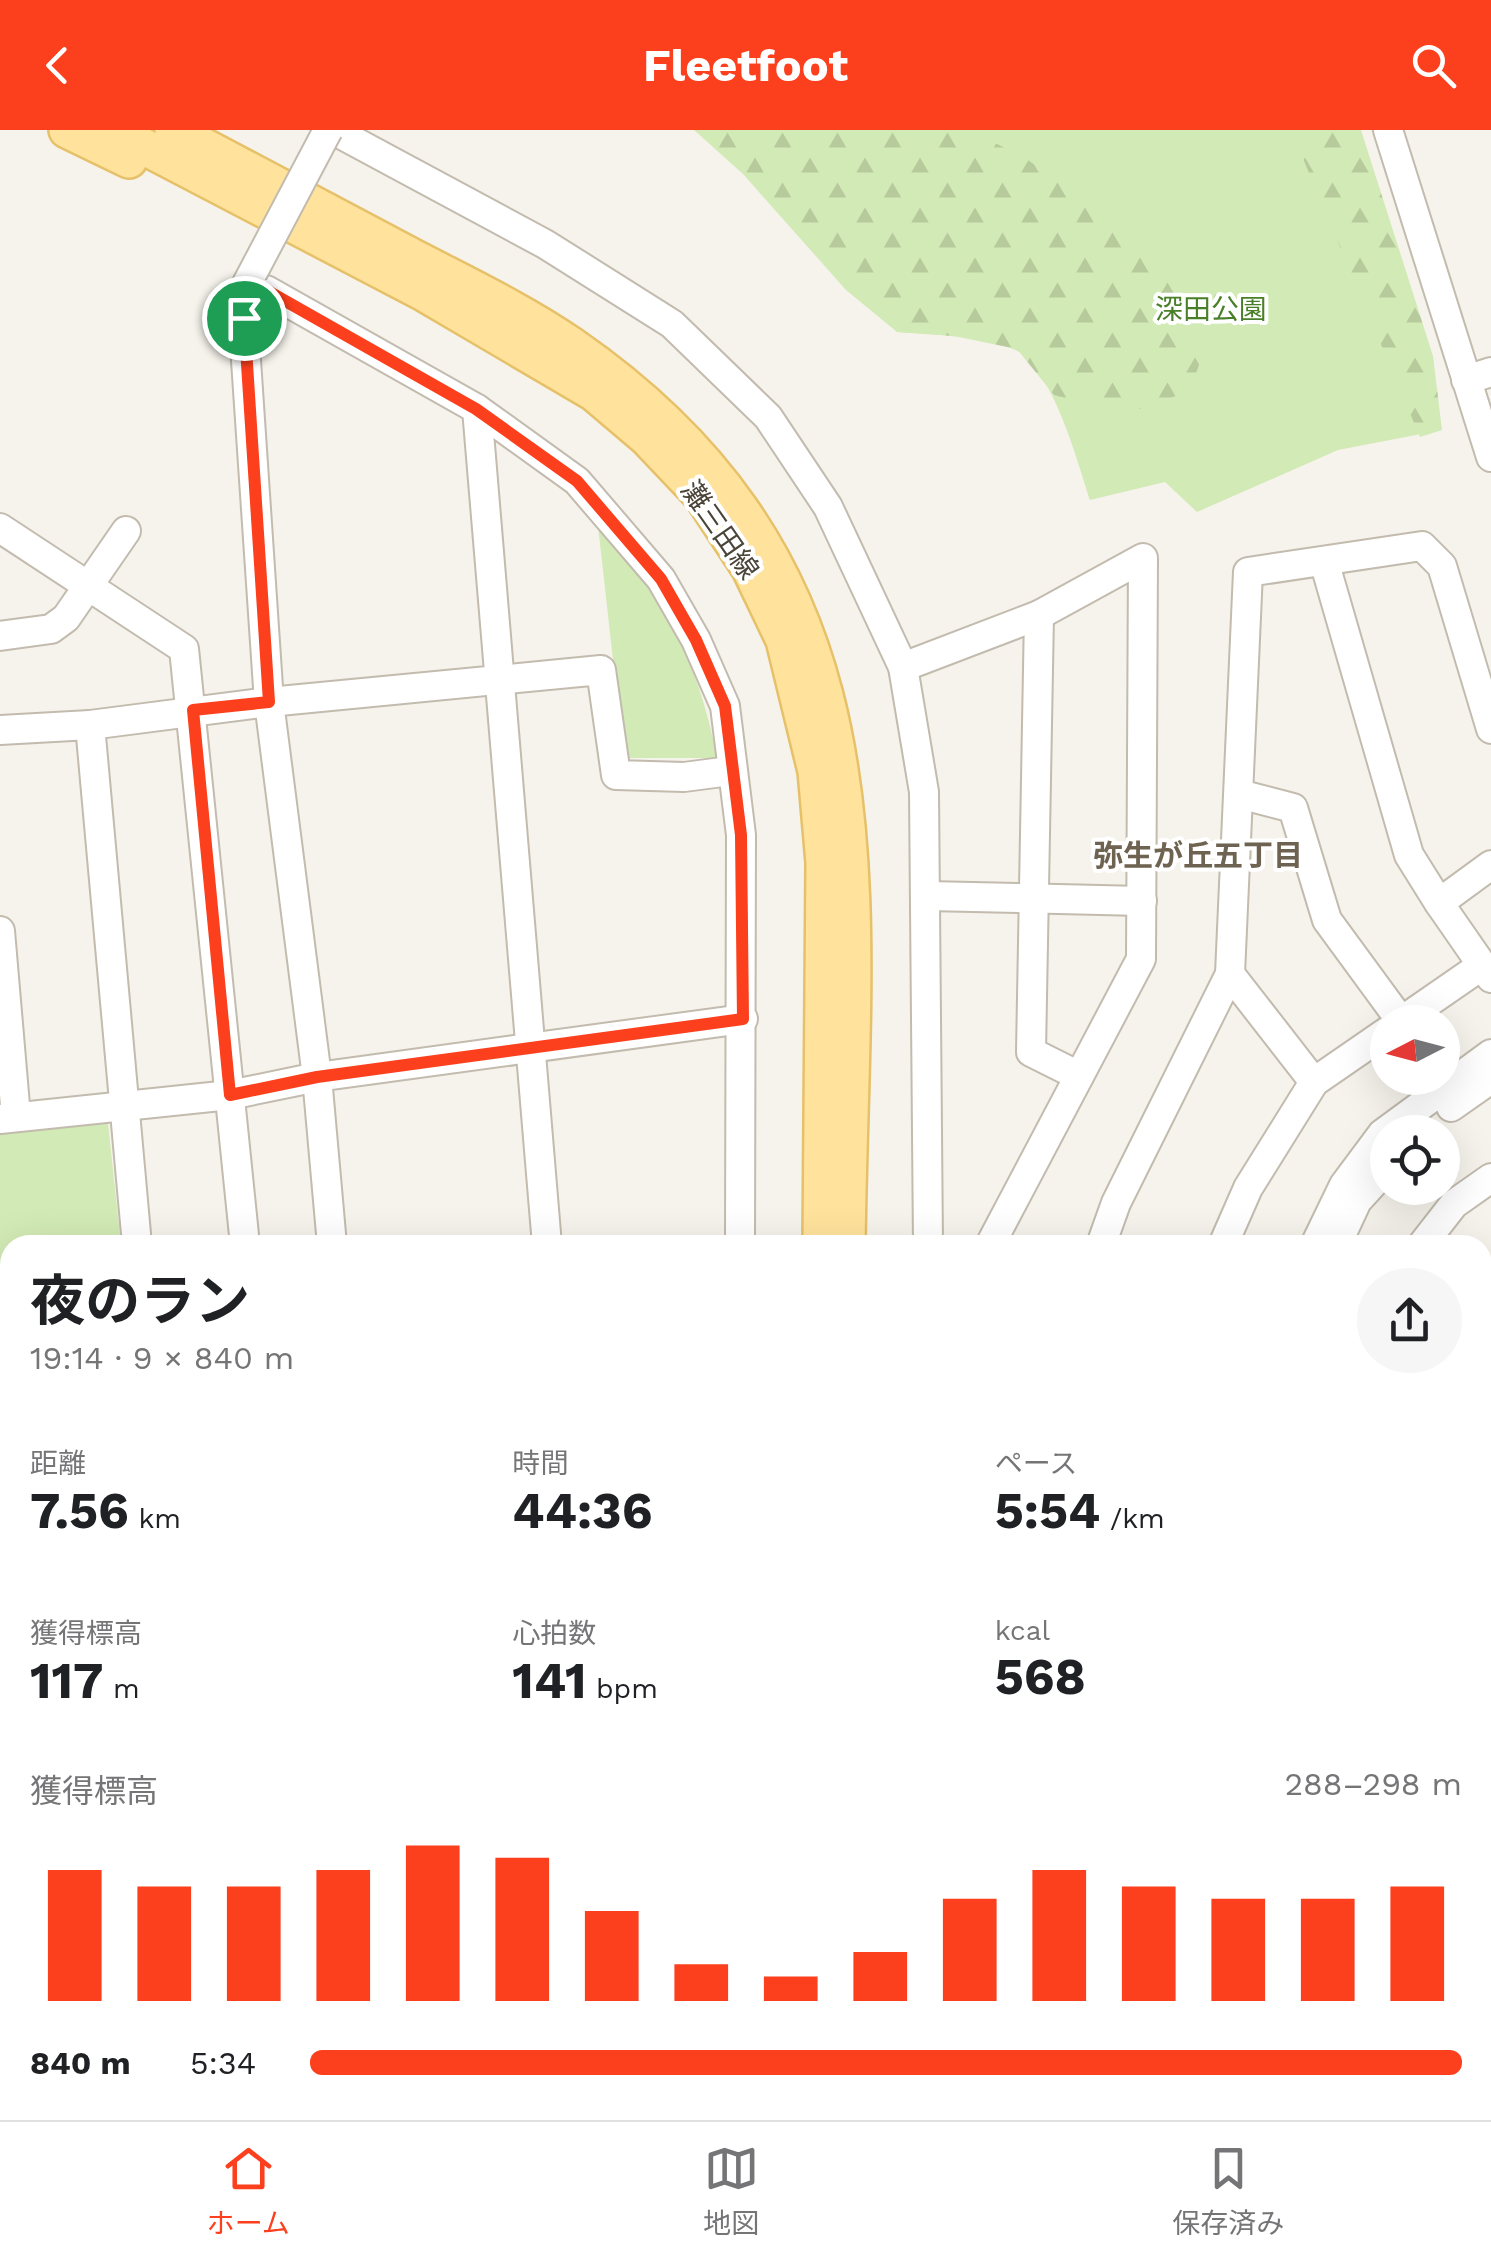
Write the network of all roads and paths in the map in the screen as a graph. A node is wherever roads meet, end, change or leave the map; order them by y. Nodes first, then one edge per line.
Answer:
1 (67, 130) edge
2 (112, 130) edge
3 (174, 130) edge
4 (211, 130) edge
5 (330, 130) edge
6 (1388, 130) edge
7 (364, 210) junction
8 (394, 294) junction
9 (243, 305) junction
10 (506, 306) junction
11 (535, 355) junction
12 (1479, 376) edge
13 (476, 409) junction
14 (1491, 457) edge
15 (0, 528) edge
16 (126, 531) dead end
17 (1324, 560) junction
18 (84, 585) junction
19 (1039, 615) junction
20 (0, 636) edge
21 (902, 667) junction
22 (500, 680) junction
23 (269, 702) junction
24 (193, 710) junction
25 (90, 724) junction
26 (1491, 729) edge
27 (0, 730) edge
28 (730, 770) junction
29 (1238, 794) junction
30 (824, 863) junction
31 (1491, 865) edge
32 (927, 896) junction
33 (1036, 900) junction
34 (1142, 901) junction
35 (851, 902) junction
36 (1439, 903) junction
37 (0, 931) edge
38 (1486, 972) edge
39 (1230, 974) junction
40 (1389, 1005) edge
41 (1430, 1005) edge
42 (809, 1012) junction
43 (743, 1019) junction
44 (1370, 1043) edge
45 (531, 1046) junction
46 (1491, 1054) edge
47 (1079, 1076) junction
48 (317, 1077) junction
49 (1491, 1079) edge
50 (1314, 1082) junction
51 (230, 1095) junction
52 (124, 1106) junction
53 (868, 1110) junction
54 (1441, 1115) edge
55 (8, 1118) edge
56 (1491, 1178) edge
57 (1370, 1187) edge
58 (136, 1235) edge
59 (244, 1235) edge
60 (331, 1235) edge
61 (546, 1235) edge
62 (740, 1235) edge
63 (801, 1235) edge
64 (821, 1235) edge
65 (847, 1235) edge
66 (866, 1235) edge
67 (928, 1235) edge
68 (995, 1235) edge
69 (1105, 1235) edge
70 (1228, 1235) edge
71 (1320, 1235) edge
72 (1341, 1235) edge
73 (1430, 1235) edge

1 - 8 main road
2 - 11 main road, 灘三田線
3 - 10 main road, 灘三田線
4 - 7 main road
5 - 9 street, bridge
5 - 21 street
6 - 12 street
7 - 10 main road
7 - 53 main road
8 - 11 main road
8 - 42 main road
9 - 13 street
9 - 23 street
10 - 35 main road, 灘三田線
11 - 30 main road, 灘三田線
12 - 14 street
13 - 22 street
13 - 28 street
15 - 18 street
16 - 18 street
17 - 26 street
17 - 29 street
17 - 36 street
18 - 20 street
18 - 24 street
19 - 21 street
19 - 33 street
19 - 34 street
21 - 32 street
22 - 23 street
22 - 28 street
22 - 45 street
23 - 24 street
23 - 48 street
24 - 25 street
24 - 51 street
25 - 27 street
25 - 52 street
28 - 43 street
29 - 39 street
29 - 40 street
30 - 42 main road
30 - 64 main road, 灘三田線
31 - 36 street
32 - 33 street
32 - 67 street
33 - 34 street
33 - 47 street
34 - 47 street
35 - 53 main road
35 - 65 main road, 灘三田線
36 - 38 street
37 - 55 street
38 - 41 street
39 - 50 street
39 - 69 street
42 - 63 main road
43 - 45 street
43 - 62 street
44 - 50 street
45 - 48 street
45 - 61 street
46 - 71 street
47 - 68 street
48 - 51 street
48 - 60 street
49 - 54 street
50 - 70 street
51 - 52 street
51 - 59 street
52 - 55 street
52 - 58 street
53 - 66 main road
56 - 73 street
57 - 72 street

